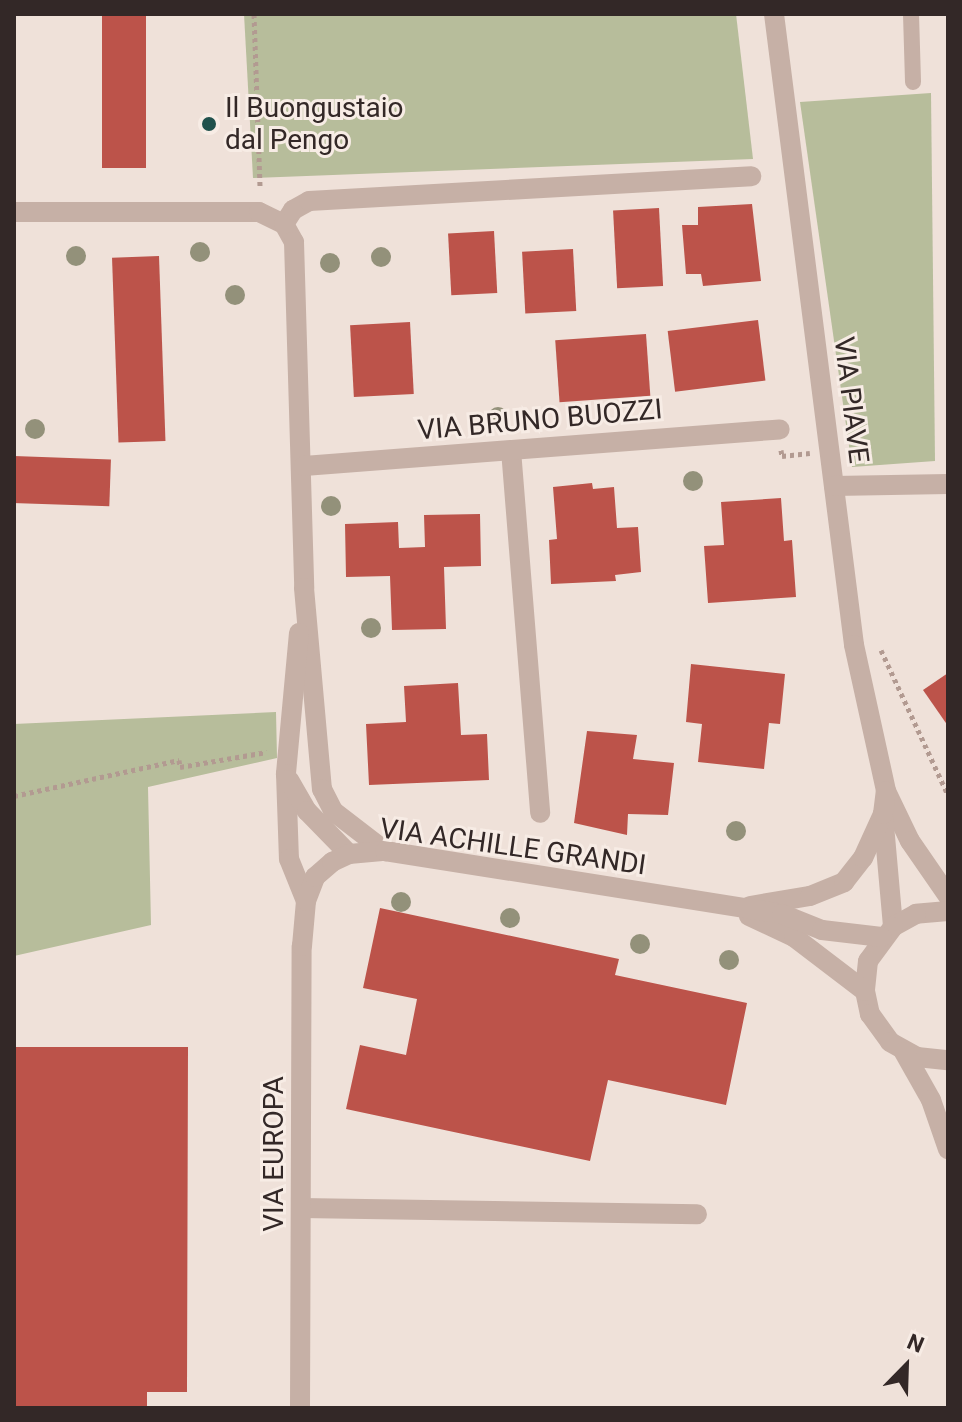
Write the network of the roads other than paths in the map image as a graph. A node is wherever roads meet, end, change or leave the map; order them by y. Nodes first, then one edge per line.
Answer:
1 (774, 14) edge
2 (911, 14) edge
3 (913, 82) dead end
4 (751, 176) dead end
5 (14, 212) edge
6 (284, 224) junction
7 (780, 429) road end
8 (511, 450) junction
9 (304, 466) junction
10 (948, 484) edge
11 (834, 486) junction
12 (304, 588) junction
13 (286, 774) junction
14 (886, 791) junction
15 (540, 813) dead end
16 (883, 814) junction
17 (385, 851) junction
18 (349, 854) junction
19 (948, 896) edge
20 (306, 901) junction
21 (735, 910) junction
22 (948, 911) edge
23 (887, 932) junction
24 (865, 991) junction
25 (904, 1052) junction
26 (948, 1060) edge
27 (948, 1149) edge
28 (301, 1208) junction
29 (697, 1214) dead end
30 (300, 1408) edge

1 - 11 street, VIA PIAVE
2 - 3 lane
4 - 6 street
5 - 6 street
6 - 9 street
7 - 8 street, VIA BRUNO BUOZZI
8 - 9 street, VIA BRUNO BUOZZI
8 - 15 street
9 - 12 street
10 - 11 street
11 - 14 street, VIA PIAVE
12 - 13 street
12 - 17 street
13 - 18 street
13 - 20 street
14 - 16 street, VIA PIAVE
14 - 19 street, VIA PIAVE
16 - 21 street, VIA ACHILLE GRANDI
16 - 23 street
17 - 18 street, VIA ACHILLE GRANDI
17 - 21 street, VIA ACHILLE GRANDI
18 - 20 street, VIA ACHILLE GRANDI
20 - 28 street, VIA EUROPA
21 - 23 street, VIA ACHILLE GRANDI
21 - 24 street, VIA ACHILLE GRANDI
22 - 23 street
23 - 24 street
24 - 25 street
25 - 26 street
25 - 27 street
28 - 29 street
28 - 30 street, VIA EUROPA

